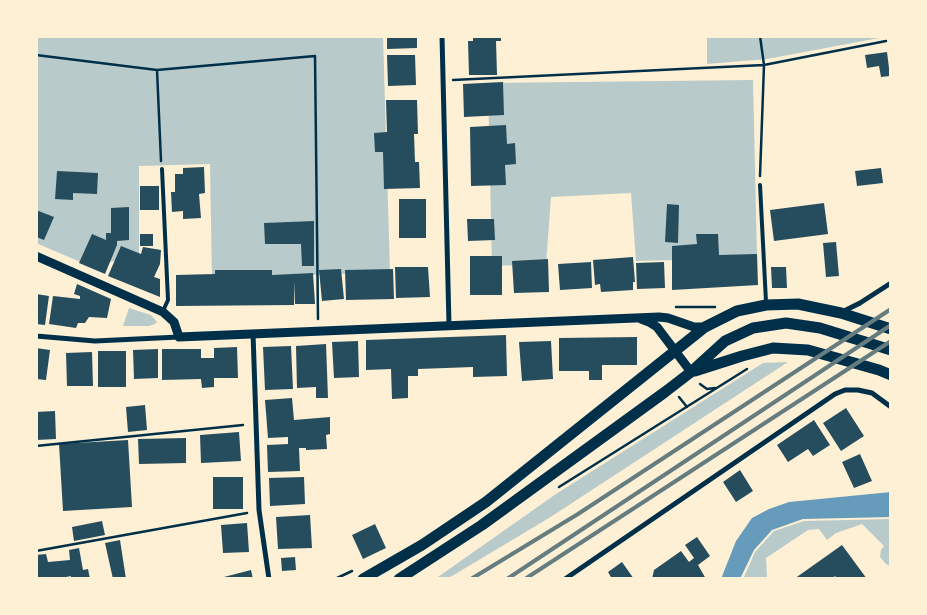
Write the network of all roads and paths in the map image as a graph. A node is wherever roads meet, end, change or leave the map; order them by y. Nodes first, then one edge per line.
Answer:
1 (442, 36) edge
2 (760, 36) edge
3 (886, 41) dead end
4 (36, 55) edge
5 (764, 65) junction
6 (157, 70) junction
7 (444, 81) junction
8 (162, 169) joint
9 (760, 185) joint
10 (36, 256) edge
11 (891, 283) edge
12 (766, 305) junction
13 (163, 312) junction
14 (841, 313) junction
15 (636, 317) junction
16 (449, 325) junction
17 (705, 327) junction
18 (891, 330) edge
19 (318, 331) junction
20 (253, 334) junction
21 (36, 336) edge
22 (179, 337) junction
23 (676, 350) junction
24 (891, 350) edge
25 (750, 368) dead end
26 (691, 372) junction
27 (891, 375) edge
28 (891, 407) edge
29 (243, 425) dead end
30 (36, 446) edge
31 (554, 490) dead end
32 (247, 512) dead end
33 (36, 551) edge
34 (269, 579) edge
35 (363, 579) edge
36 (399, 579) edge
37 (565, 579) edge

1 - 7 street
2 - 5 path
3 - 5 path
4 - 6 path
5 - 7 path
5 - 9 path
6 - 8 path
6 - 19 path
7 - 16 street
8 - 13 lane
9 - 12 lane
10 - 13 street
11 - 14 street
12 - 14 main road
12 - 17 main road
13 - 22 street
14 - 18 main road
15 - 16 street
15 - 17 street
15 - 23 street
16 - 19 street
17 - 23 main road
19 - 20 street
20 - 22 street
20 - 34 street
21 - 22 street
23 - 26 street
23 - 35 main road
24 - 26 main road
25 - 31 path
26 - 27 main road
26 - 36 main road
28 - 37 street
29 - 30 path
32 - 33 path

